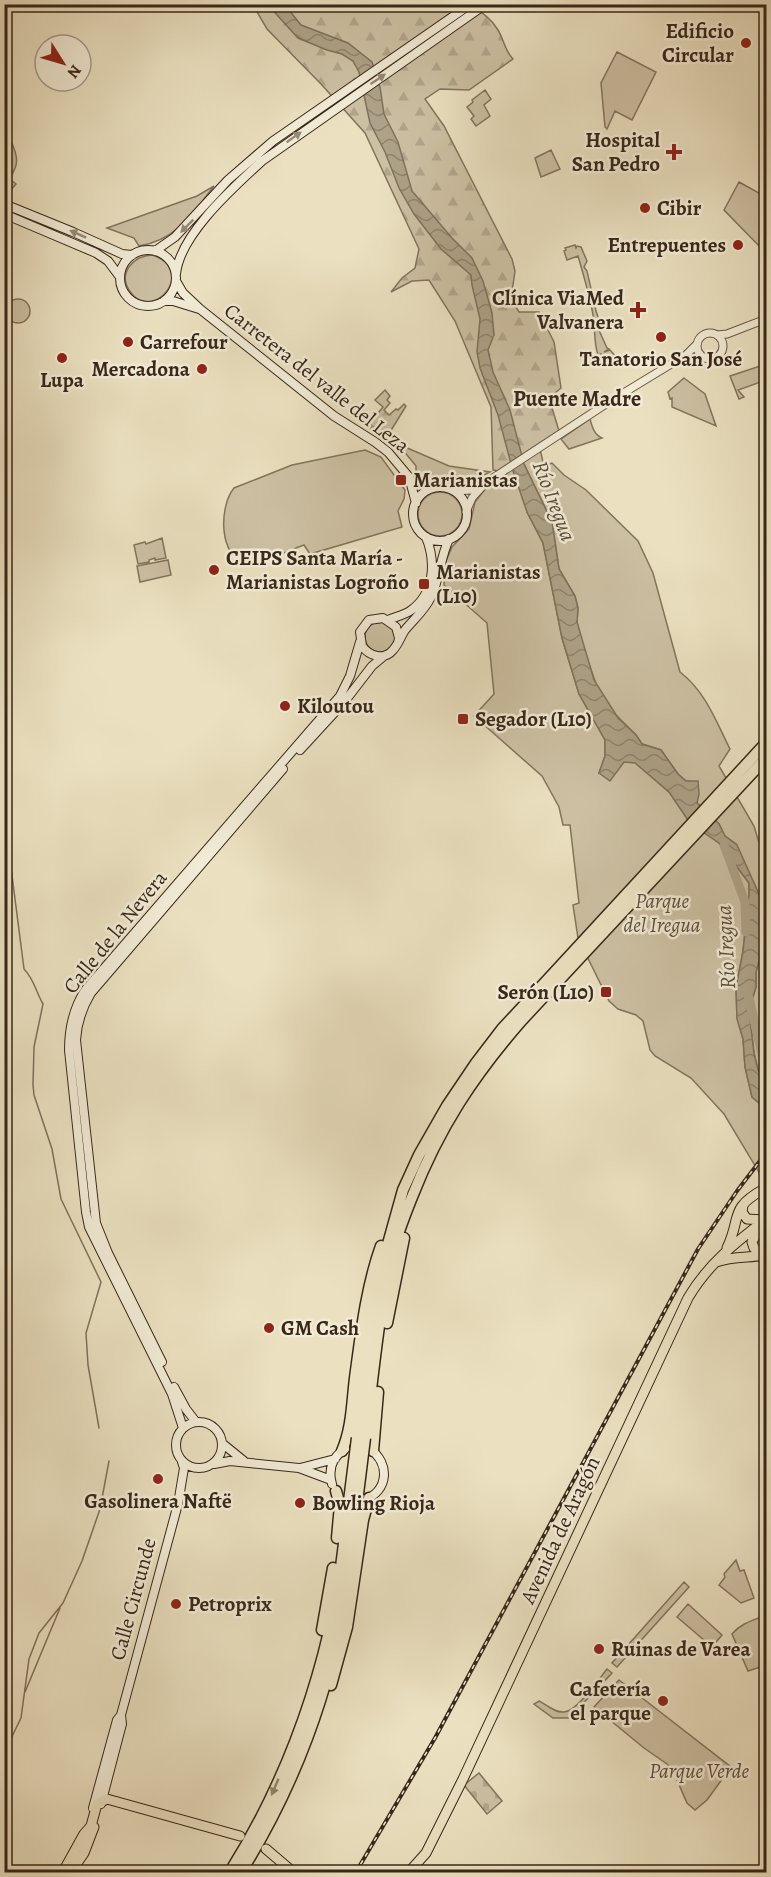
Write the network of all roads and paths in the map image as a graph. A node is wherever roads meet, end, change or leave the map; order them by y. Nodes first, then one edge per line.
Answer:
1 (471, 4) edge
2 (486, 4) edge
3 (327, 108) junction
4 (4, 204) edge
5 (4, 214) edge
6 (155, 251) junction
7 (132, 255) junction
8 (120, 277) junction
9 (176, 277) junction
10 (165, 301) junction
11 (200, 309) junction
12 (766, 319) edge
13 (732, 332) junction
14 (717, 335) junction
15 (723, 343) junction
16 (696, 345) junction
17 (699, 354) junction
18 (686, 355) junction
19 (409, 477) junction
20 (487, 482) junction
21 (430, 489) junction
22 (454, 491) junction
23 (416, 502) junction
24 (466, 512) junction
25 (426, 537) junction
26 (449, 539) junction
27 (388, 620) junction
28 (360, 642) junction
29 (398, 643) junction
30 (384, 656) junction
31 (766, 742) edge
32 (766, 758) edge
33 (736, 784) junction
34 (558, 974) junction
35 (403, 1190) junction
36 (764, 1190) dead end
37 (743, 1205) junction
38 (764, 1221) edge
39 (725, 1251) junction
40 (765, 1256) edge
41 (713, 1263) junction
42 (196, 1422) junction
43 (183, 1428) junction
44 (223, 1444) junction
45 (356, 1448) junction
46 (182, 1462) junction
47 (248, 1462) junction
48 (213, 1464) junction
49 (299, 1468) junction
50 (200, 1469) junction
51 (331, 1480) junction
52 (180, 1492) junction
53 (367, 1499) joint
54 (346, 1502) junction
55 (121, 1715) junction
56 (313, 1723) junction
57 (291, 1749) junction
58 (105, 1764) junction
59 (105, 1801) junction
60 (84, 1834) junction
61 (240, 1836) dead end
62 (63, 1872) edge
63 (71, 1872) edge
64 (230, 1872) edge
65 (241, 1872) edge
66 (286, 1872) edge
67 (293, 1872) edge
68 (409, 1872) edge

1 - 3 main road
3 -> 2 main road
3 -> 6 main road
9 -> 3 main road
7 -> 4 main road
5 - 8 main road
6 - 7 main road
6 - 9 main road
7 - 8 main road
8 - 10 main road
9 - 10 main road
9 - 11 main road, Carretera del valle del Leza
10 - 11 main road, Carretera del valle del Leza
11 - 19 main road, Carretera del valle del Leza
12 - 13 street
13 - 14 street
13 - 15 street
14 - 15 street
14 - 16 street
15 - 17 street
16 - 17 street
16 - 18 street
17 - 18 street
18 - 20 street
19 - 21 main road, Carretera del valle del Leza
19 - 23 main road, Carretera del valle del Leza
20 - 22 street
20 - 24 street
21 - 22 main road
21 - 23 main road
22 - 24 main road
23 - 25 main road
24 - 26 main road
25 - 26 main road
25 - 27 main road
26 - 29 main road
27 - 28 main road
27 - 29 main road
28 - 30 main road
28 - 43 main road, Calle de la Nevera
29 - 30 main road
30 - 42 main road, Calle de la Nevera
31 - 33 highway
32 - 33 highway
33 - 34 highway
34 - 35 highway
34 - 45 highway
35 - 45 highway
35 - 45 highway
36 - 37 main road
37 - 38 main road
37 - 39 main road
38 - 39 main road, Avenida de Aragón
38 - 40 main road
39 - 41 main road, Avenida de Aragón
40 - 41 main road
41 - 68 main road, Avenida de Aragón
42 - 43 main road
42 - 44 main road
43 - 46 main road
44 - 47 main road
44 - 48 main road
45 - 49 main road
45 - 51 main road
45 - 53 main road
45 - 54 highway, bridge
46 - 50 main road
46 - 52 main road, Calle Circunde
47 - 48 main road
47 - 49 main road
48 - 50 main road
49 - 51 main road
50 - 52 main road, Calle Circunde
51 - 54 main road
52 - 55 main road, Calle Circunde
53 - 56 highway
54 - 56 highway
54 - 57 highway
54 - 57 highway
55 - 58 main road, Calle Circunde
55 - 59 main road, Calle Circunde
56 - 65 highway
57 -> 64 highway
58 - 59 main road
58 - 60 main road, Calle Circunde
59 - 60 main road
59 - 61 main road
59 - 63 main road, Calle Circunde
60 - 62 main road, Calle Circunde
66 - 67 main road

